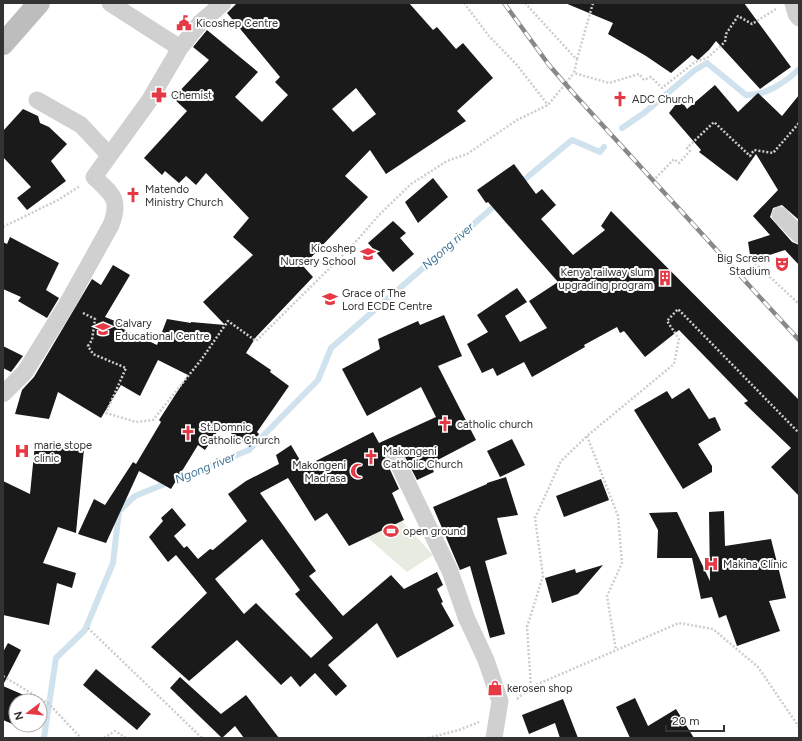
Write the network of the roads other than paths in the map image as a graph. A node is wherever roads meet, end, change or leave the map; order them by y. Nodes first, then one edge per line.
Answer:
1 (39, 3) edge
2 (110, 3) edge
3 (222, 3) edge
4 (3, 44) edge
5 (180, 48) junction
6 (37, 100) dead end
7 (109, 155) junction
8 (780, 215) dead end
9 (799, 235) edge
10 (3, 394) edge
11 (395, 456) dead end
12 (494, 738) edge

1 - 4 main road
2 - 5 street
3 - 5 street
5 - 7 street
6 - 7 street
7 - 10 street
8 - 9 street
11 - 12 street

